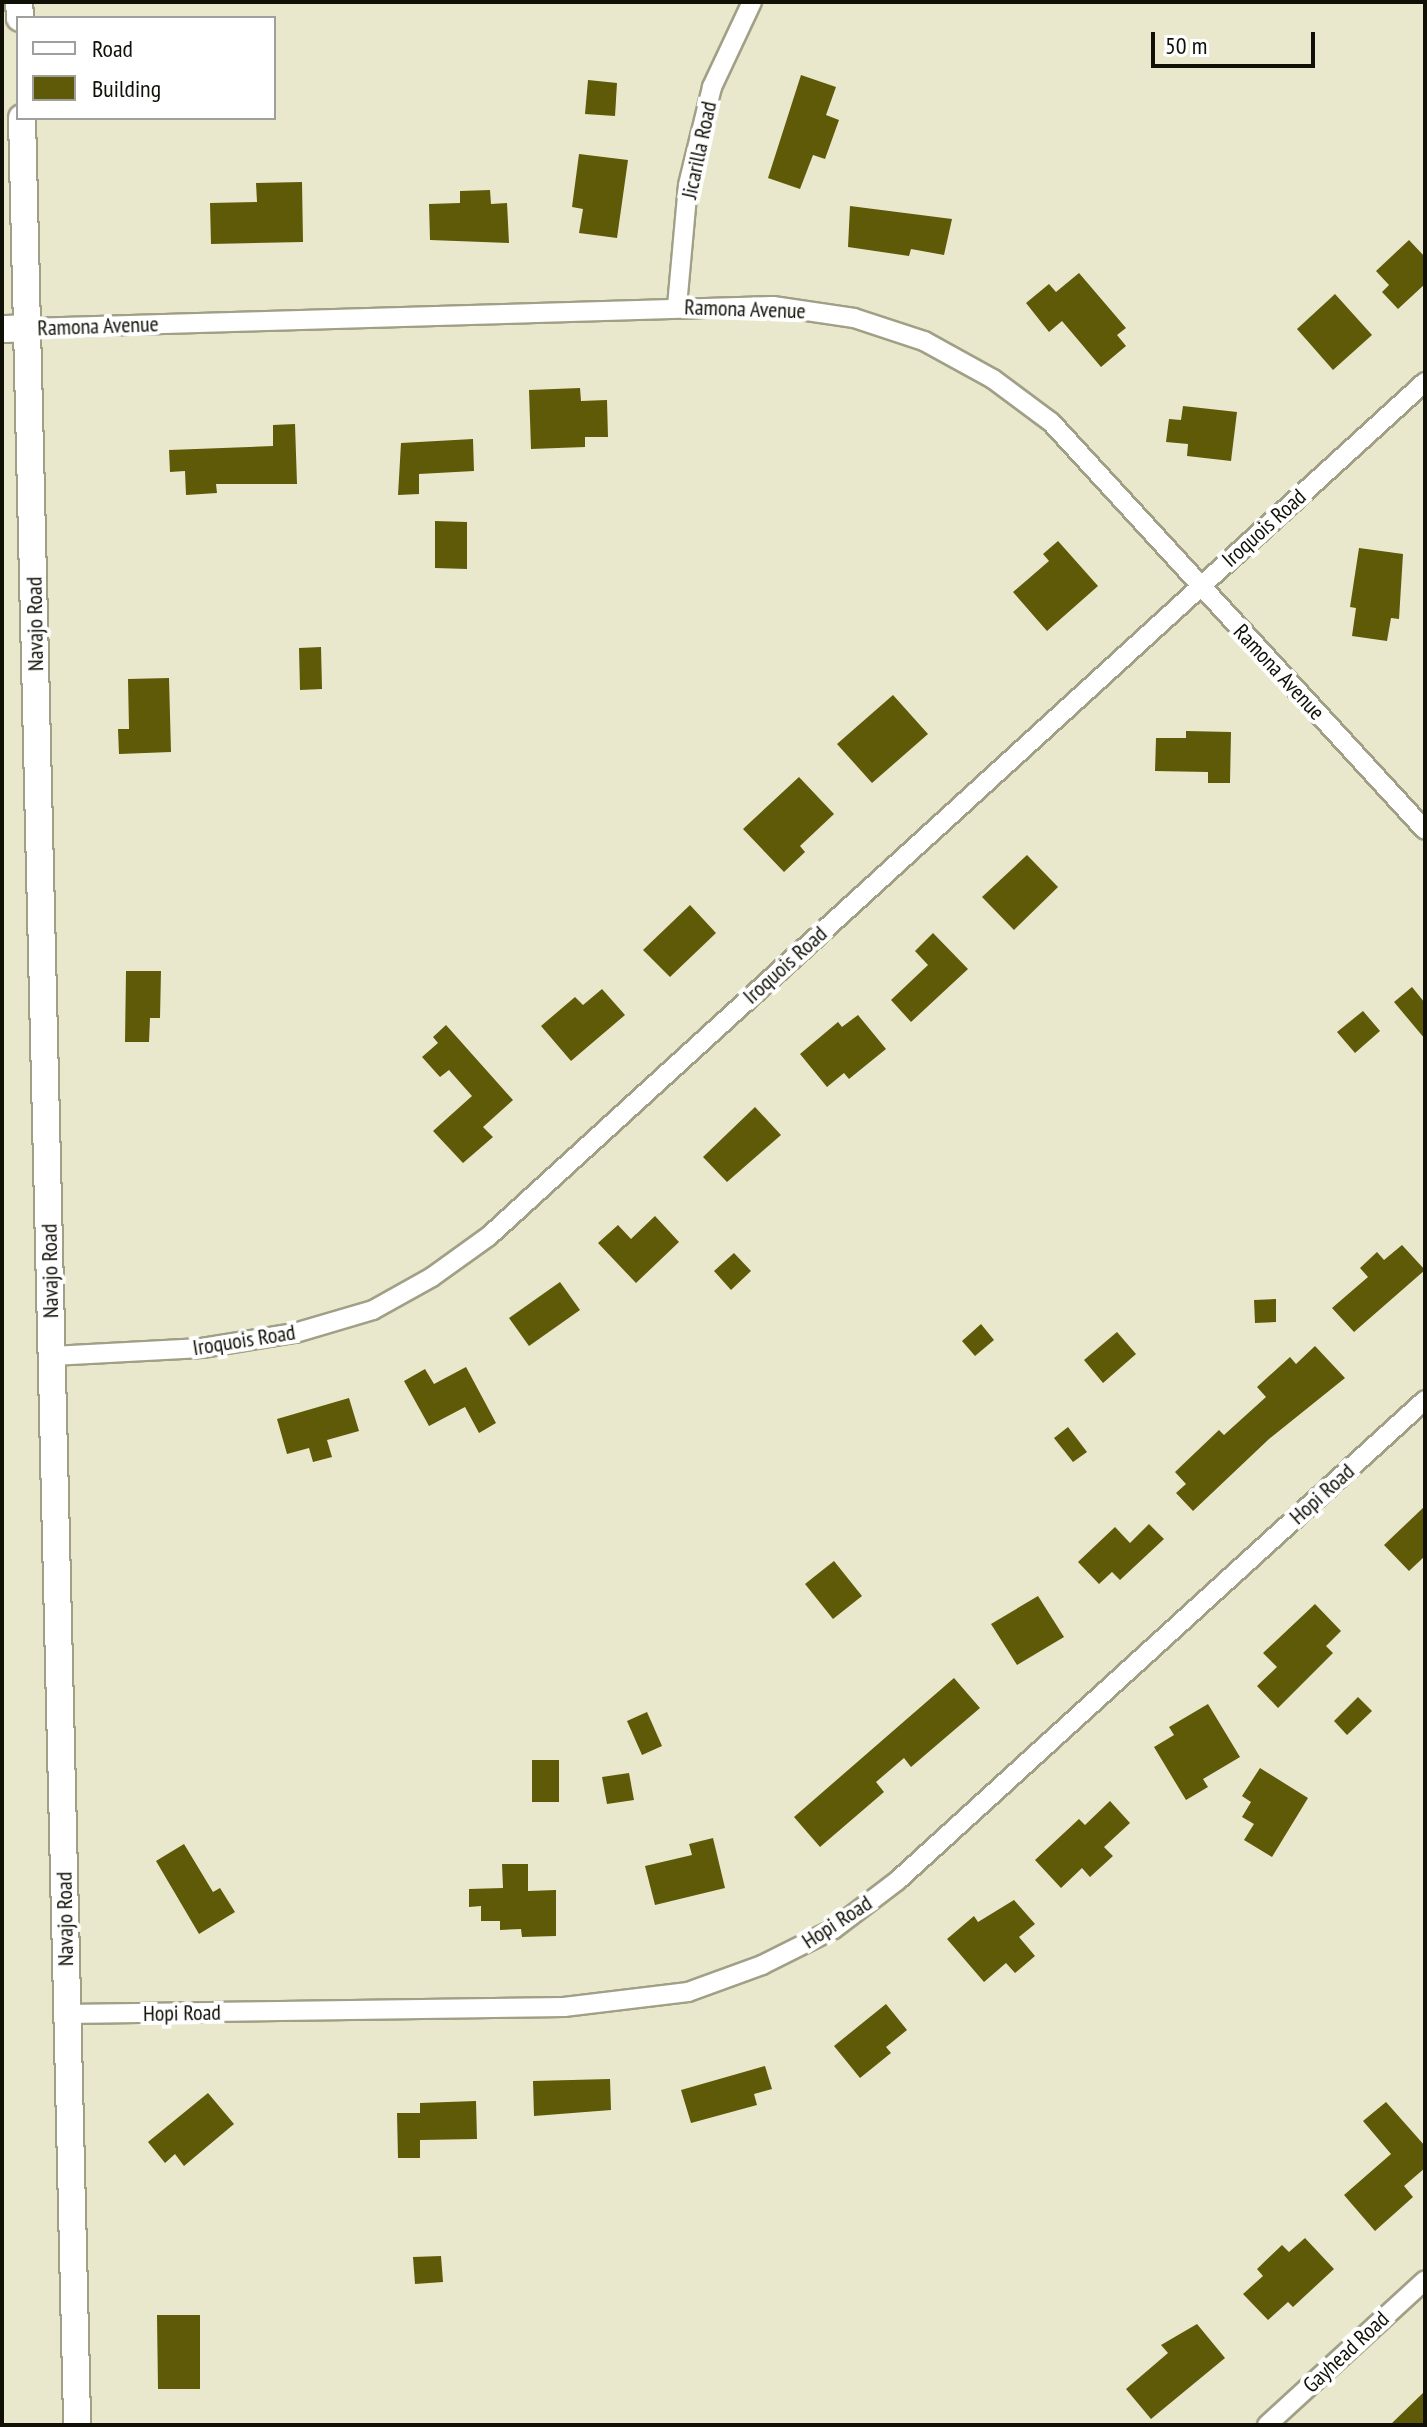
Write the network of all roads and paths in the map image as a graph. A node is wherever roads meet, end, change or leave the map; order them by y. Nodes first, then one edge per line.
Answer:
1 (752, 2) edge
2 (22, 120) edge
3 (677, 306) junction
4 (15, 328) edge
5 (1425, 382) edge
6 (1200, 586) junction
7 (1425, 830) edge
8 (52, 1356) junction
9 (1425, 1400) edge
10 (67, 2014) junction
11 (1425, 2280) edge
12 (77, 2425) edge
13 (1267, 2425) edge

1 - 3 street, Jicarilla Road
2 - 4 main road, Navajo Road
3 - 4 street, Ramona Avenue
3 - 6 street, Ramona Avenue
4 - 8 main road, Navajo Road
5 - 6 street, Iroquois Road
6 - 7 street, Ramona Avenue
6 - 8 street, Iroquois Road
8 - 10 main road, Navajo Road
9 - 10 street, Hopi Road
10 - 12 main road, Navajo Road
11 - 13 street, Gayhead Road

